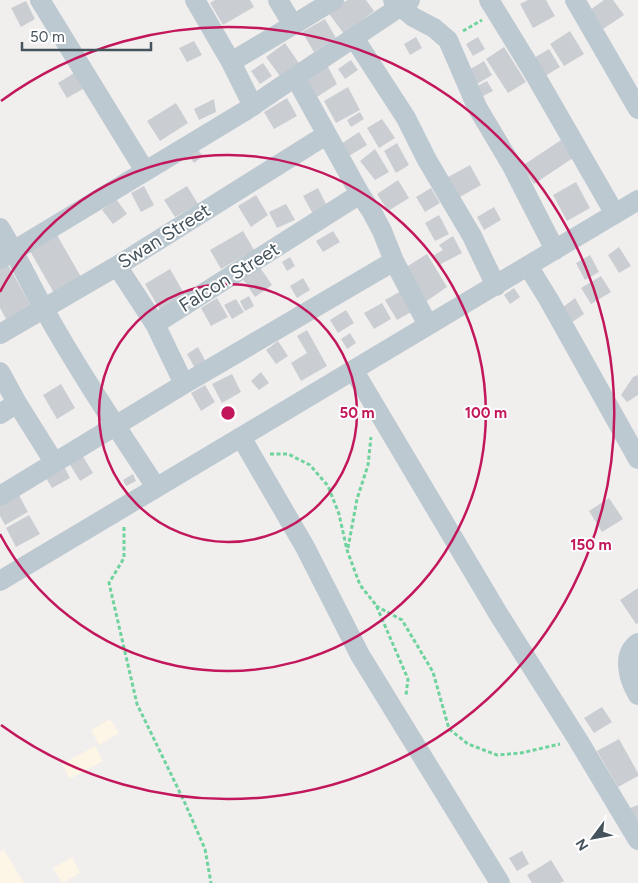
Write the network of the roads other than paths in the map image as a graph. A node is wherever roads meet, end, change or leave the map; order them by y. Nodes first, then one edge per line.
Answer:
1 (40, 0) edge
2 (195, 0) edge
3 (278, 0) edge
4 (334, 0) edge
5 (575, 0) edge
6 (401, 2) edge
7 (492, 6) edge
8 (293, 25) junction
9 (354, 38) junction
10 (231, 62) junction
11 (295, 77) junction
12 (254, 106) junction
13 (638, 109) edge
14 (326, 135) junction
15 (145, 171) junction
16 (360, 194) junction
17 (638, 200) edge
18 (615, 214) junction
19 (0, 228) edge
20 (555, 250) junction
21 (7, 255) edge
22 (394, 261) junction
23 (117, 266) junction
24 (528, 266) junction
25 (496, 286) junction
26 (44, 309) junction
27 (155, 324) junction
28 (428, 325) junction
29 (0, 334) edge
30 (354, 370) junction
31 (0, 372) edge
32 (184, 384) junction
33 (17, 403) junction
34 (0, 414) edge
35 (116, 426) junction
36 (241, 437) junction
37 (638, 459) edge
38 (54, 462) junction
39 (156, 487) junction
40 (0, 496) edge
41 (0, 580) edge
42 (638, 643) edge
43 (638, 695) edge
44 (638, 840) edge
45 (500, 883) edge

1 - 15 street
2 - 10 street
3 - 8 street
4 - 8 street
5 - 13 street
6 - 9 street
6 - 20 street
7 - 18 street
8 - 10 street
9 - 11 street
9 - 25 street
10 - 12 street
11 - 12 street
11 - 14 street
12 - 15 street
14 - 16 street
14 - 23 street, Swan Street
15 - 21 street
16 - 22 street
16 - 27 street, Falcon Street
17 - 18 street
18 - 20 street
19 - 21 street
20 - 24 street
21 - 26 street
22 - 28 street
22 - 32 street
23 - 26 street, Swan Street
23 - 27 street
24 - 25 street
24 - 37 street
25 - 28 street
26 - 29 street, Swan Street
26 - 35 street
27 - 32 street
28 - 30 street
30 - 36 street
30 - 44 street
31 - 33 street
32 - 35 street
33 - 34 street
33 - 38 street
35 - 38 street
35 - 39 street
36 - 39 street
36 - 45 street
38 - 40 street
39 - 41 street
42 - 43 street

